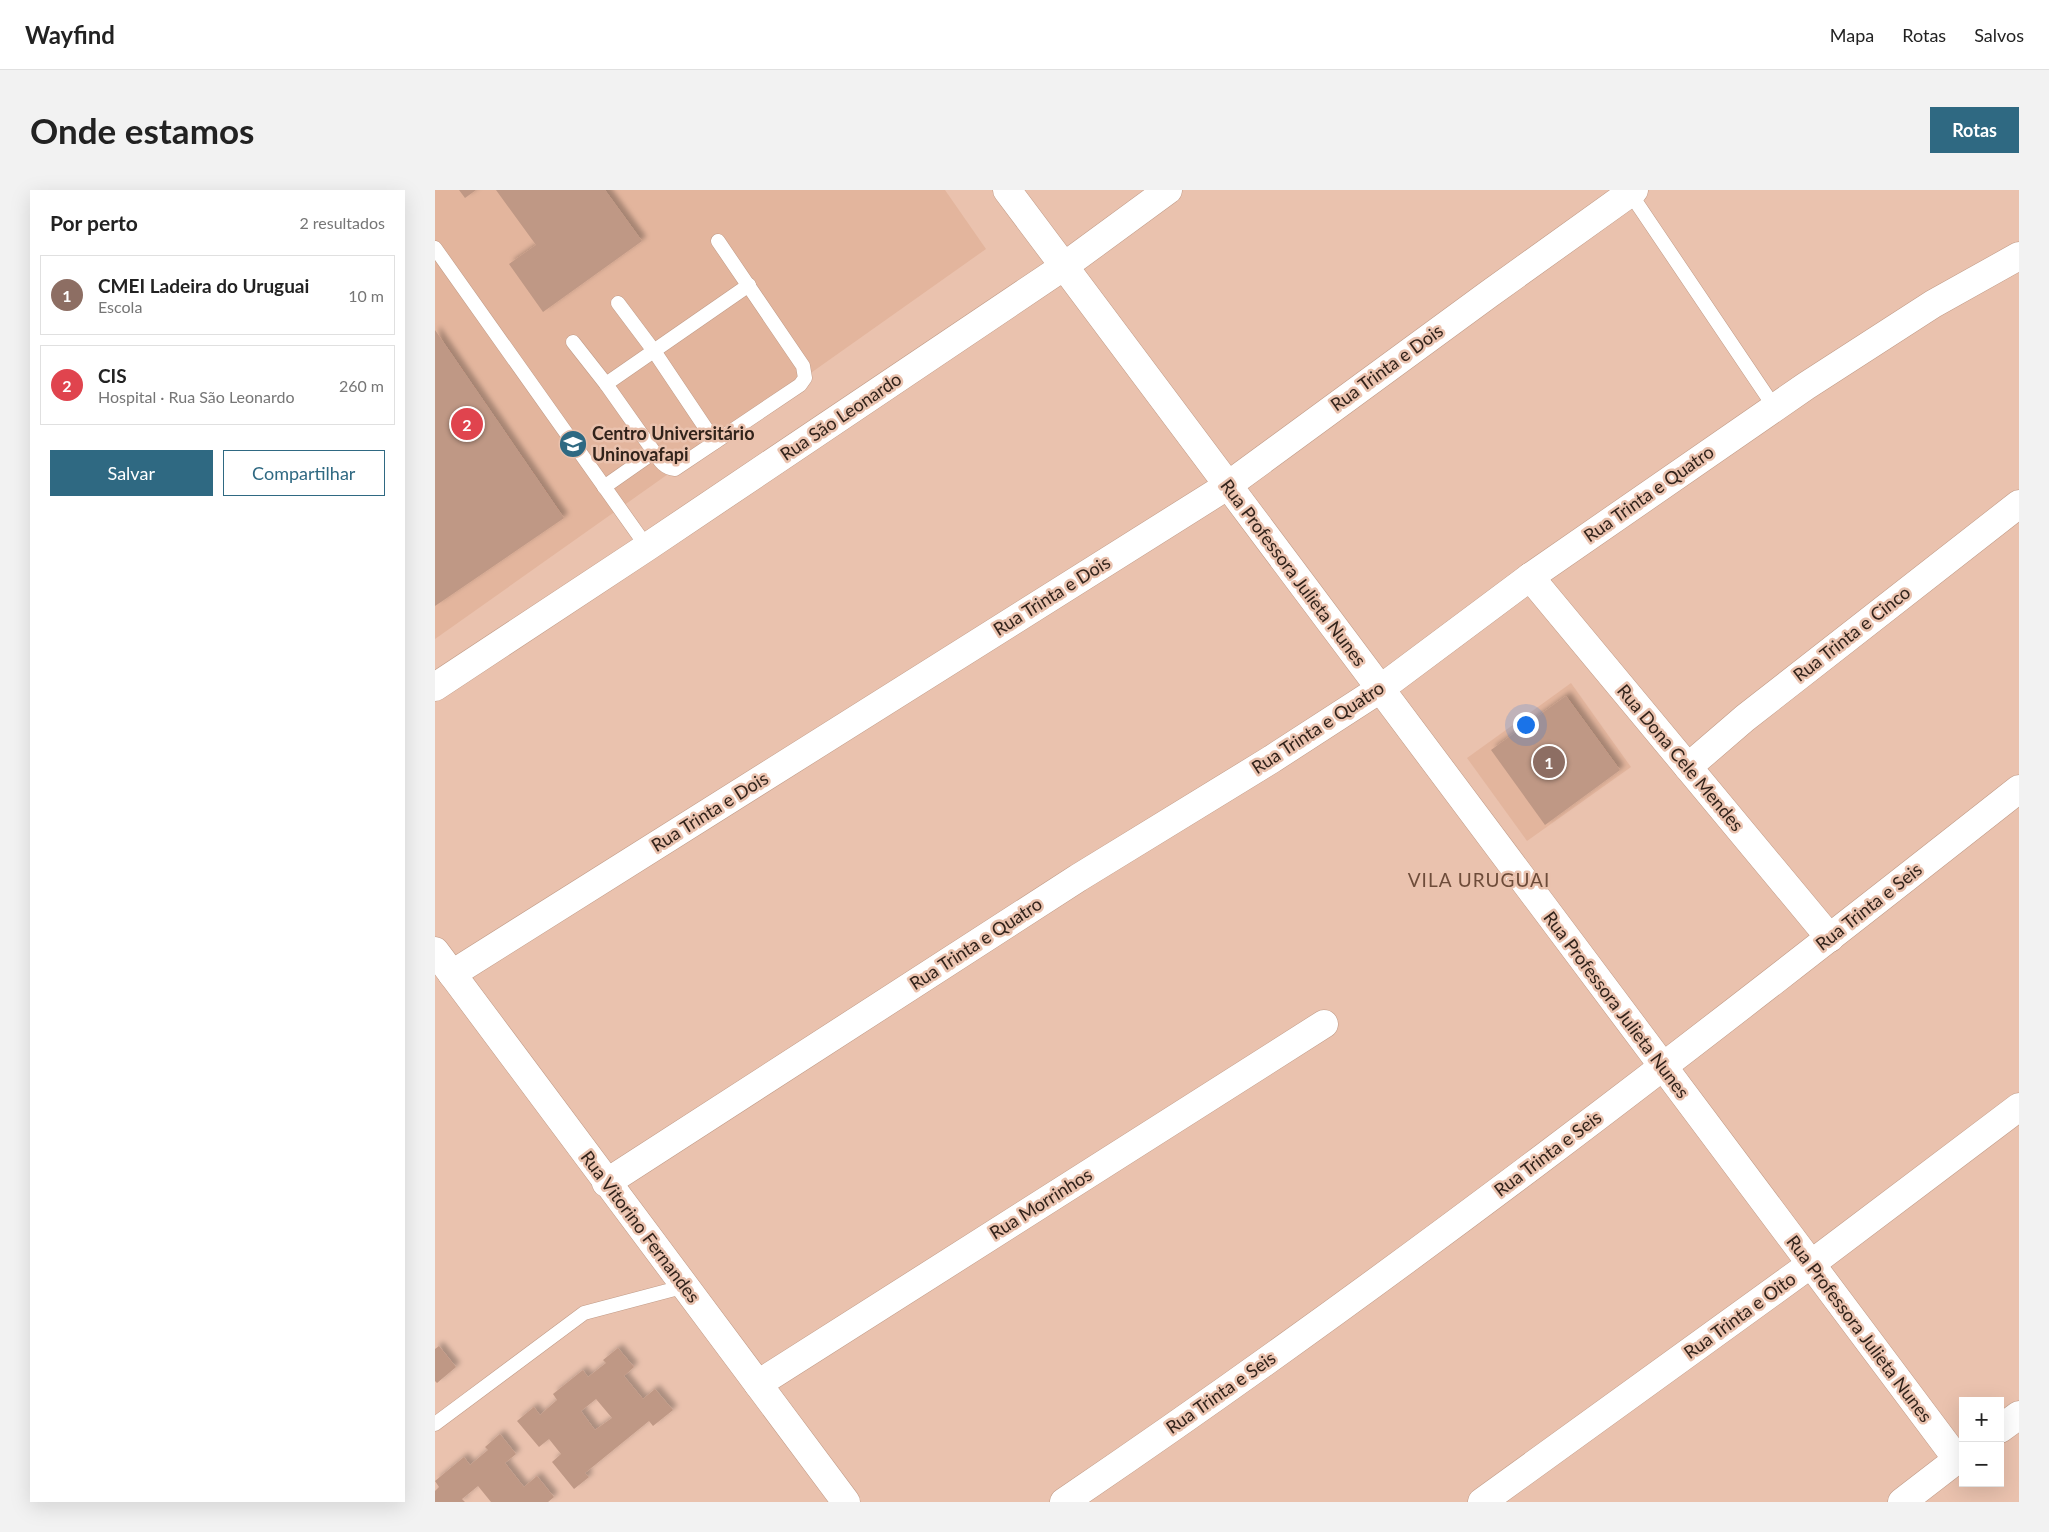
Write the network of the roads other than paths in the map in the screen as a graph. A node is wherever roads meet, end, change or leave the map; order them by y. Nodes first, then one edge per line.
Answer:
1 (1007, 190) edge
2 (1168, 190) edge
3 (1632, 192) edge
4 (719, 241) dead end
5 (435, 248) edge
6 (2019, 256) edge
7 (1063, 267) junction
8 (749, 285) junction
9 (617, 303) dead end
10 (573, 342) dead end
11 (653, 351) junction
12 (606, 384) junction
13 (1775, 408) junction
14 (715, 442) junction
15 (654, 452) junction
16 (1227, 486) junction
17 (604, 487) junction
18 (2019, 504) edge
19 (647, 547) junction
20 (1529, 577) junction
21 (435, 687) edge
22 (1379, 689) junction
23 (1688, 767) junction
24 (2019, 789) edge
25 (1830, 938) junction
26 (435, 951) edge
27 (452, 974) junction
28 (1324, 1024) dead end
29 (1662, 1066) junction
30 (2019, 1107) edge
31 (606, 1183) junction
32 (1811, 1264) junction
33 (686, 1286) junction
34 (758, 1384) junction
35 (2019, 1415) edge
36 (435, 1424) edge
37 (2004, 1426) edge
38 (1959, 1456) edge
39 (1959, 1458) edge
40 (846, 1502) edge
41 (1064, 1502) edge
42 (1482, 1502) edge
43 (1902, 1502) edge

1 - 7 street, Rua Professora Julieta Nunes
2 - 7 street, Rua São Leonardo
3 - 13 lane
3 - 16 street, Rua Trinta e Dois
4 - 8 lane
5 - 17 lane
6 - 13 street, Rua Trinta e Quatro
7 - 16 street, Rua Professora Julieta Nunes
7 - 19 street, Rua São Leonardo
8 - 11 lane
8 - 14 lane
9 - 11 lane
10 - 12 lane
11 - 12 lane
11 - 14 lane
12 - 15 lane
13 - 20 street, Rua Trinta e Quatro
14 - 15 lane
15 - 17 lane
16 - 22 street, Rua Professora Julieta Nunes
16 - 27 street, Rua Trinta e Dois
17 - 19 lane
18 - 23 street, Rua Trinta e Cinco
19 - 21 street, Rua São Leonardo
20 - 22 street, Rua Trinta e Quatro
20 - 23 street, Rua Dona Cele Mendes
22 - 29 street, Rua Professora Julieta Nunes
22 - 31 street, Rua Trinta e Quatro
23 - 25 street, Rua Dona Cele Mendes
24 - 25 street, Rua Trinta e Seis
25 - 29 street, Rua Trinta e Seis
26 - 27 street, Rua Vitorino Fernandes
27 - 31 street, Rua Vitorino Fernandes
28 - 34 street, Rua Morrinhos
29 - 32 street, Rua Professora Julieta Nunes
29 - 41 street, Rua Trinta e Seis
30 - 32 street, Rua Trinta e Oito
31 - 33 street, Rua Vitorino Fernandes
32 - 38 street, Rua Professora Julieta Nunes
32 - 42 street, Rua Trinta e Oito
33 - 34 street, Rua Vitorino Fernandes
33 - 36 lane
34 - 40 street, Rua Vitorino Fernandes
35 - 37 street
39 - 43 street

